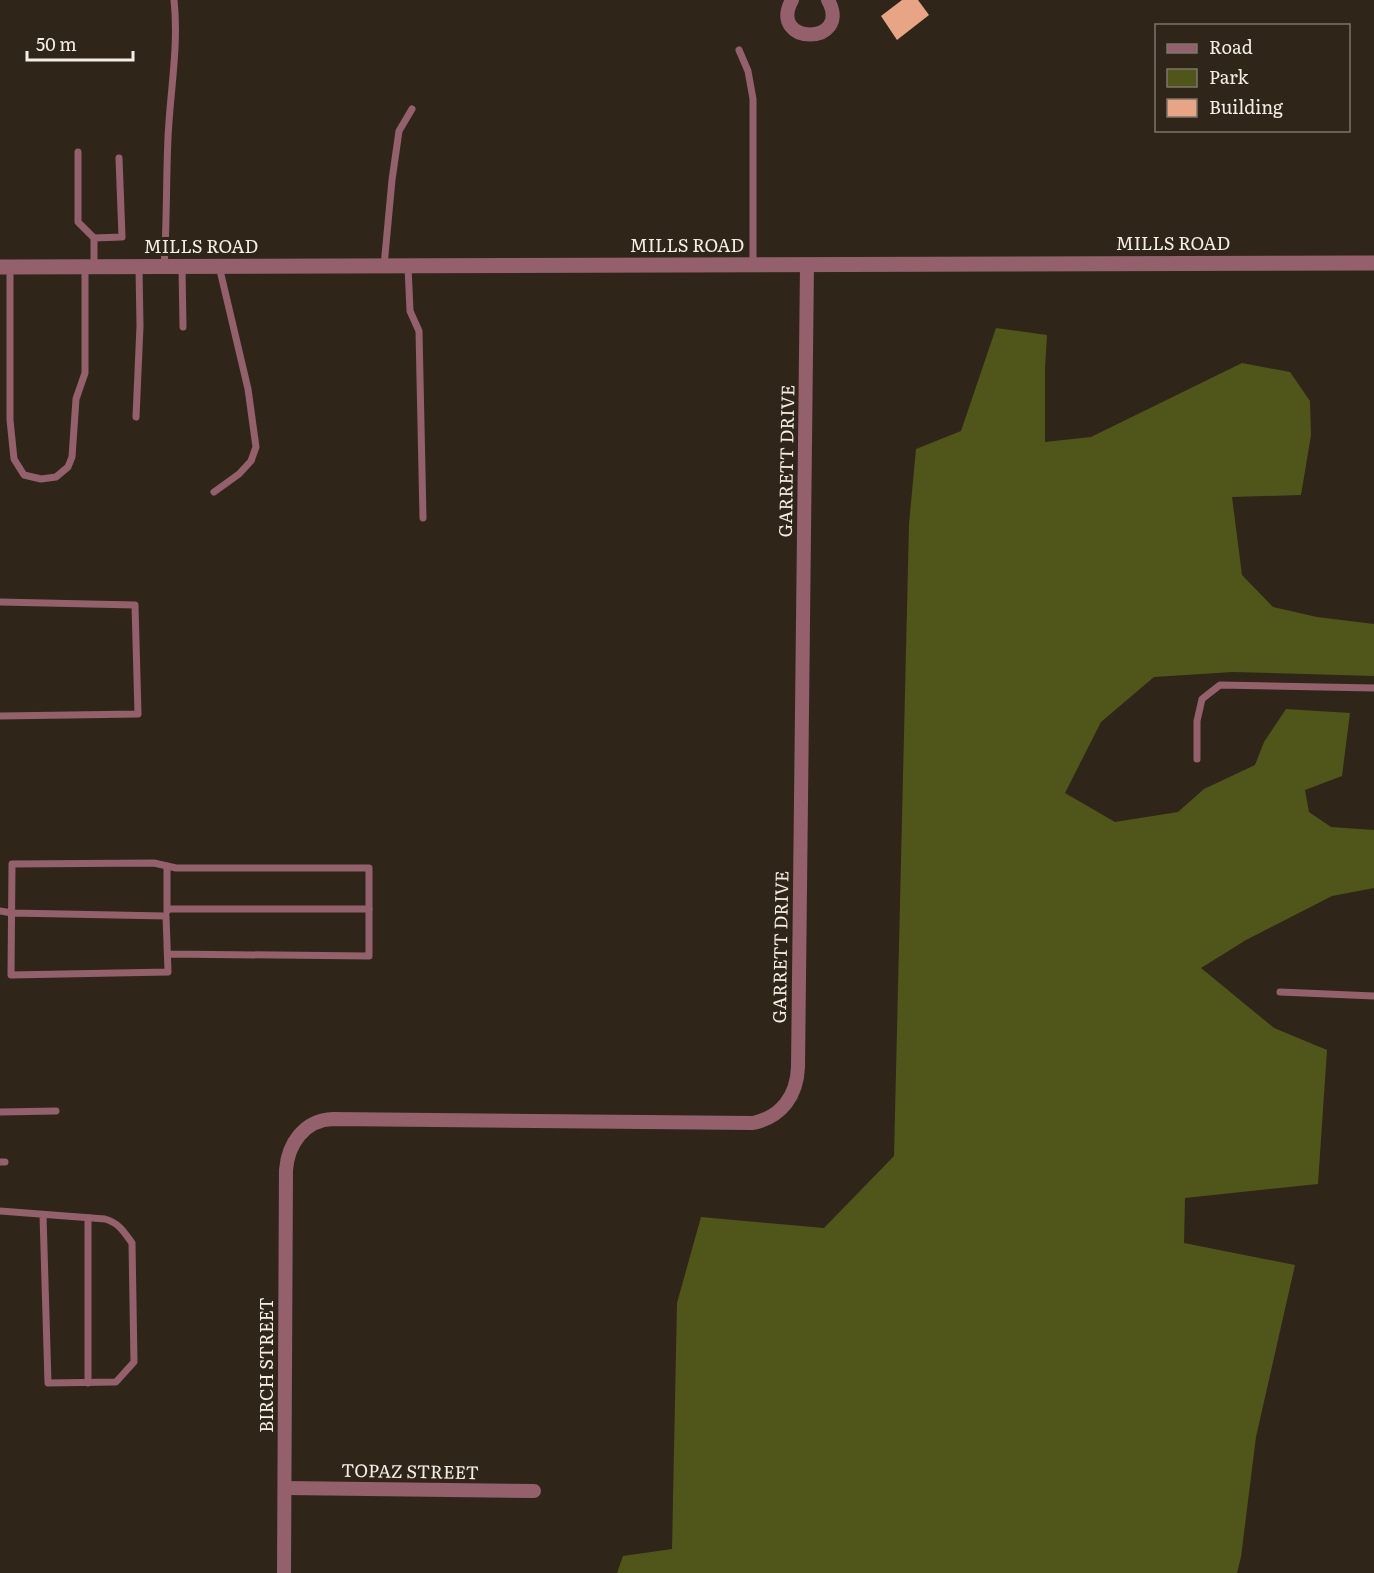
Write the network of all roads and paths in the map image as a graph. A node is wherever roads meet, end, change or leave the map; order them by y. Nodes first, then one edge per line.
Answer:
1 (174, 0) edge
2 (792, 0) edge
3 (828, 0) edge
4 (739, 50) dead end
5 (412, 109) dead end
6 (78, 152) dead end
7 (119, 158) dead end
8 (94, 238) junction
9 (1374, 263) edge
10 (753, 265) junction
11 (807, 265) junction
12 (90, 266) junction
13 (219, 266) junction
14 (384, 266) junction
15 (408, 266) junction
16 (5, 267) edge
17 (139, 267) junction
18 (164, 267) junction
19 (182, 267) junction
20 (183, 327) dead end
21 (136, 417) dead end
22 (214, 492) dead end
23 (423, 519) dead end
24 (0, 602) edge
25 (1374, 688) edge
26 (0, 716) edge
27 (1197, 759) dead end
28 (167, 866) junction
29 (369, 909) junction
30 (0, 912) edge
31 (12, 913) junction
32 (167, 913) junction
33 (168, 954) junction
34 (1280, 992) dead end
35 (1374, 996) edge
36 (56, 1111) dead end
37 (0, 1112) edge
38 (287, 1156) joint
39 (0, 1211) edge
40 (43, 1215) junction
41 (88, 1218) junction
42 (88, 1383) junction
43 (285, 1488) junction
44 (534, 1491) dead end
45 (284, 1573) edge

1 - 18 lane
2 - 3 street
4 - 10 lane
5 - 14 lane
6 - 8 lane
7 - 8 lane
8 - 12 lane
9 - 11 street, MILLS ROAD
10 - 11 street, MILLS ROAD
10 - 15 street, MILLS ROAD
11 - 38 street, GARRETT DRIVE
12 - 16 street, MILLS ROAD
12 - 16 lane
12 - 17 street, MILLS ROAD
13 - 14 street, MILLS ROAD
13 - 19 street, MILLS ROAD
13 - 22 lane
14 - 15 street, MILLS ROAD
15 - 23 lane
17 - 18 street, MILLS ROAD
17 - 21 lane
18 - 19 street, MILLS ROAD
19 - 20 lane
24 - 26 lane
25 - 27 lane
28 - 29 lane
28 - 31 lane
28 - 32 lane
29 - 32 lane
29 - 33 lane
30 - 31 lane
31 - 32 lane
31 - 33 lane
32 - 33 lane
34 - 35 lane
36 - 37 lane
38 - 43 street, BIRCH STREET
39 - 40 lane
40 - 41 lane
40 - 42 lane
41 - 42 lane
41 - 42 lane
43 - 44 street, TOPAZ STREET
43 - 45 street, BIRCH STREET

